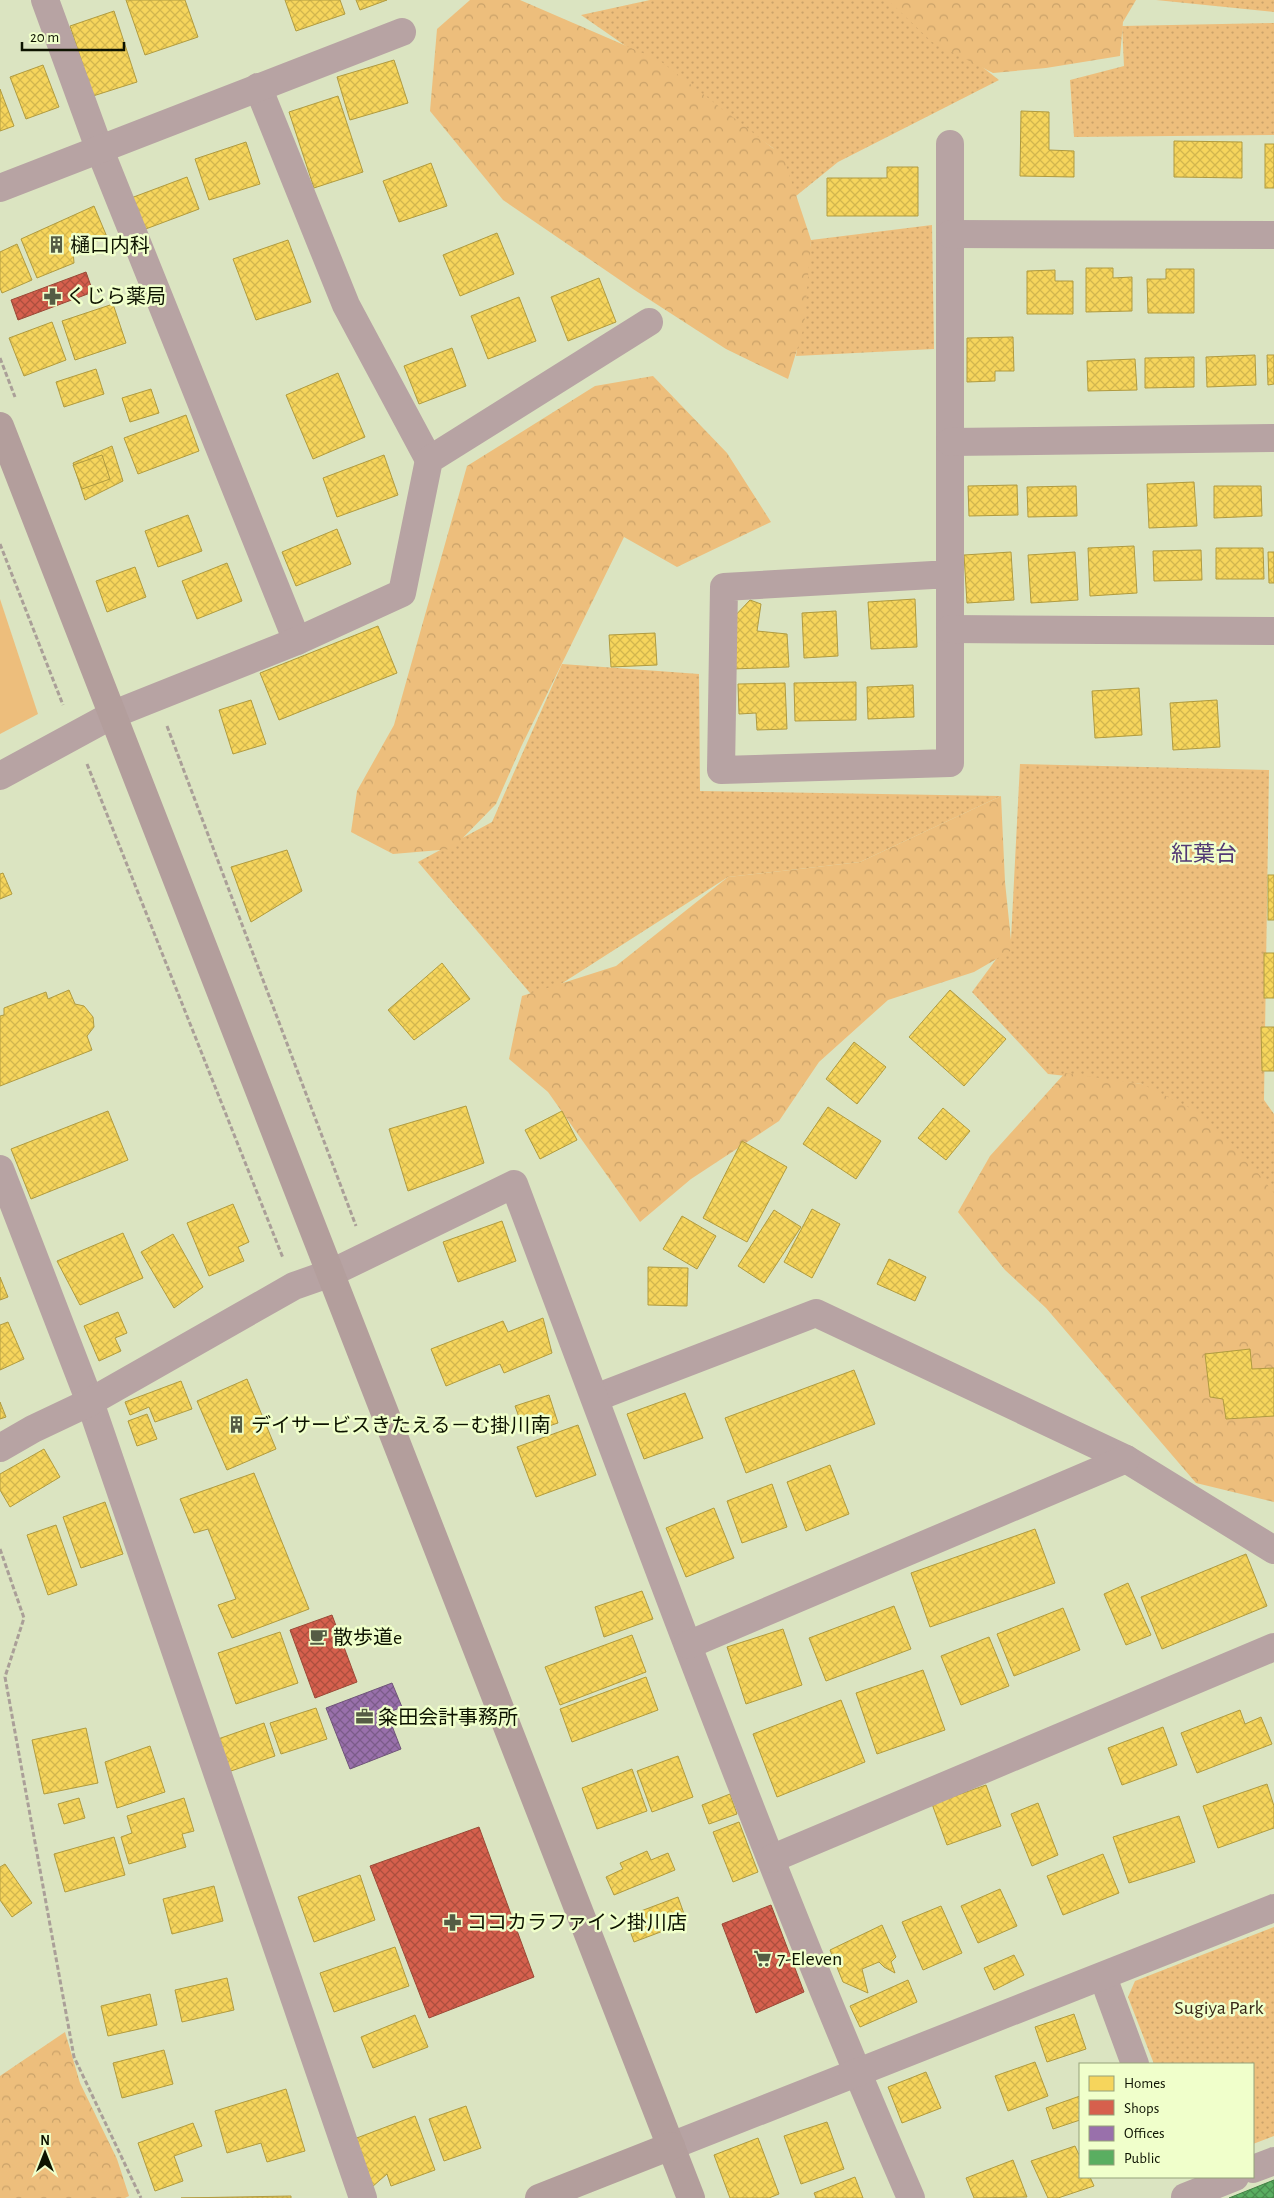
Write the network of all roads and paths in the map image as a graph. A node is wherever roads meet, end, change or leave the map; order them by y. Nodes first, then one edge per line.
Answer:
1 (45, 0) edge
2 (402, 32) dead end
3 (258, 87) junction
4 (950, 144) dead end
5 (99, 148) junction
6 (0, 188) edge
7 (950, 234) junction
8 (1274, 235) edge
9 (649, 322) dead end
10 (0, 426) edge
11 (1274, 438) edge
12 (950, 442) junction
13 (429, 460) junction
14 (0, 544) edge
15 (950, 574) junction
16 (950, 629) junction
17 (1274, 631) edge
18 (297, 641) junction
19 (66, 712) dead end
20 (114, 714) junction
21 (165, 721) dead end
22 (85, 760) dead end
23 (0, 776) edge
24 (0, 1169) edge
25 (360, 1236) dead end
26 (331, 1273) junction
27 (294, 1286) junction
28 (595, 1398) junction
29 (90, 1402) junction
30 (0, 1448) edge
31 (1126, 1459) junction
32 (0, 1549) edge
33 (1274, 1550) edge
34 (688, 1645) junction
35 (1274, 1647) edge
36 (771, 1859) junction
37 (1274, 1908) edge
38 (1103, 1977) junction
39 (1135, 2063) edge
40 (856, 2071) junction
41 (671, 2146) junction
42 (1274, 2161) edge
43 (1254, 2170) edge
44 (1231, 2178) edge
45 (1183, 2191) edge
46 (142, 2198) edge
47 (363, 2198) edge
48 (539, 2198) edge
49 (691, 2198) edge
50 (912, 2198) edge

1 - 5 street
2 - 3 street
3 - 5 street
3 - 13 street
4 - 7 street
5 - 6 street
5 - 18 street
7 - 8 street
7 - 12 street
9 - 13 street
10 - 20 street
11 - 12 street
12 - 15 street
13 - 18 street
14 - 19 path
15 - 16 street
15 - 16 street
16 - 17 street
18 - 20 street
20 - 23 street
20 - 26 street
21 - 25 path
22 - 27 path
24 - 29 street
26 - 27 street
26 - 28 street
26 - 41 street
27 - 29 street
28 - 31 street
28 - 34 street
29 - 30 street
29 - 47 street
31 - 33 street
31 - 34 street
32 - 46 path
34 - 36 street
35 - 36 street
36 - 40 street
37 - 38 street
38 - 39 street
38 - 40 street
40 - 41 street
40 - 50 street
41 - 48 street
41 - 49 street
42 - 43 street
44 - 45 street

